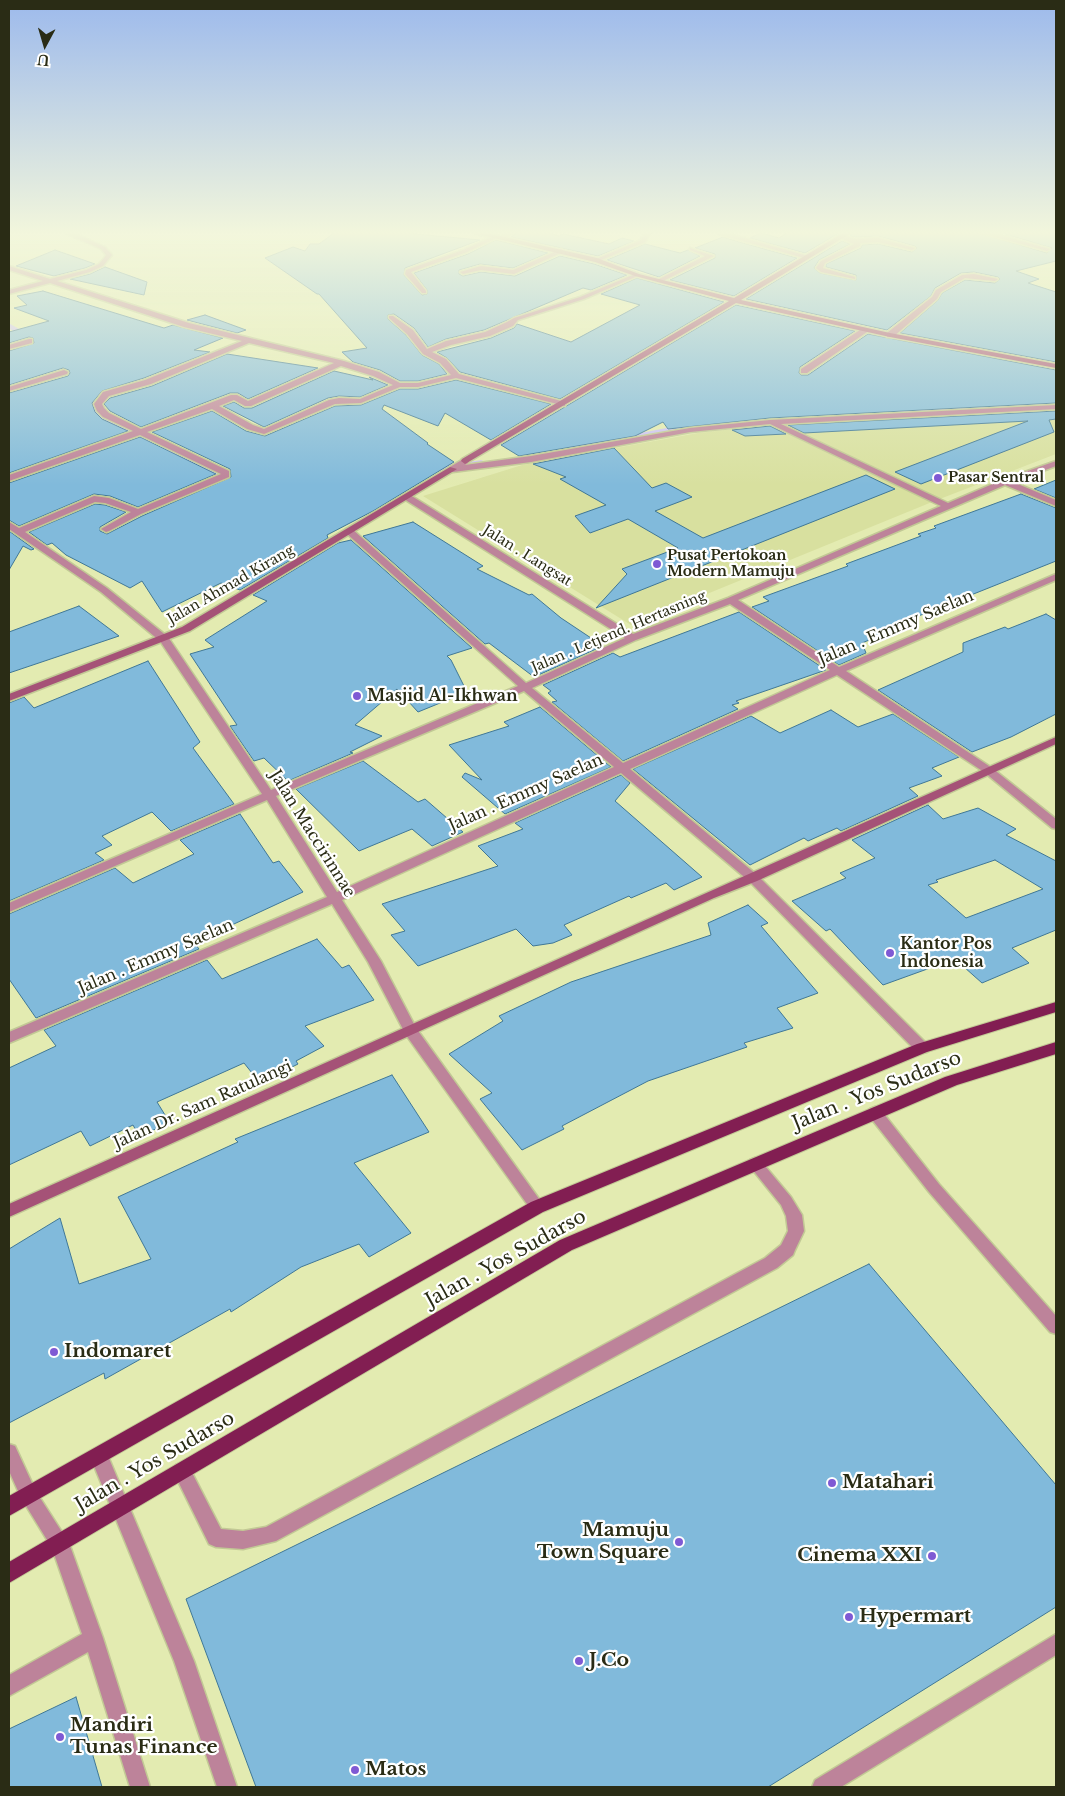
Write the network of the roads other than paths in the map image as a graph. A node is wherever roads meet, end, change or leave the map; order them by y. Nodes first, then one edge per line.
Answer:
1 (163, 317) edge
2 (391, 317) dead end
3 (523, 317) edge
4 (705, 317) edge
5 (808, 317) edge
6 (912, 317) edge
7 (866, 330) junction
8 (890, 335) junction
9 (29, 341) dead end
10 (247, 341) junction
11 (9, 347) edge
12 (426, 352) junction
13 (341, 363) junction
14 (1056, 366) edge
15 (804, 371) dead end
16 (64, 372) dead end
17 (456, 376) junction
18 (399, 385) junction
19 (9, 389) edge
20 (562, 404) junction
21 (213, 406) junction
22 (1056, 407) edge
23 (770, 422) junction
24 (139, 431) junction
25 (465, 461) joint
26 (1056, 463) edge
27 (453, 469) junction
28 (9, 478) edge
29 (1005, 482) junction
30 (407, 497) junction
31 (1056, 503) edge
32 (949, 506) junction
33 (138, 512) junction
34 (12, 528) edge
35 (106, 529) dead end
36 (349, 531) junction
37 (1056, 576) edge
38 (731, 600) junction
39 (632, 638) junction
40 (164, 639) junction
41 (837, 671) junction
42 (524, 687) junction
43 (9, 698) edge
44 (1056, 740) edge
45 (621, 768) junction
46 (988, 770) junction
47 (269, 795) junction
48 (1056, 825) edge
49 (753, 878) junction
50 (333, 899) junction
51 (9, 908) edge
52 (1056, 1007) edge
53 (411, 1031) junction
54 (9, 1038) edge
55 (922, 1048) junction
56 (1056, 1048) edge
57 (875, 1113) junction
58 (755, 1164) junction
59 (537, 1207) junction
60 (9, 1211) edge
61 (1056, 1326) edge
62 (9, 1452) edge
63 (99, 1456) junction
64 (182, 1471) junction
65 (29, 1496) junction
66 (9, 1507) edge
67 (120, 1507) junction
68 (60, 1543) junction
69 (9, 1572) edge
70 (93, 1638) junction
71 (1056, 1644) edge
72 (9, 1686) edge
73 (140, 1787) edge
74 (227, 1787) edge
75 (822, 1787) edge

1 - 10 street
2 - 12 street
3 - 12 street
4 - 20 main road
5 - 7 main road
6 - 8 street
7 - 8 main road
7 - 15 street
8 - 14 main road
9 - 11 street
10 - 13 street
10 - 24 street
12 - 17 street
13 - 18 street
13 - 21 street
16 - 19 street
17 - 18 street
17 - 20 street
18 - 21 street
20 - 25 main road
21 - 24 street
22 - 23 street
23 - 27 street
23 - 32 street
24 - 28 street
24 - 33 street
25 - 27 street
26 - 29 street, Jalan . Letjend. Hertasning
27 - 30 main road, Jalan Ahmad Kirang
29 - 31 street
29 - 32 street, Jalan . Letjend. Hertasning
30 - 36 main road, Jalan Ahmad Kirang
30 - 39 street, Jalan . Langsat
32 - 38 street, Jalan . Letjend. Hertasning
33 - 34 street
33 - 35 street
34 - 40 street, Jalan Maccirinnae
36 - 40 main road, Jalan Ahmad Kirang
36 - 42 street
37 - 41 street, Jalan . Emmy Saelan
38 - 39 street, Jalan . Letjend. Hertasning
38 - 41 street
39 - 42 street, Jalan . Letjend. Hertasning
40 - 43 main road, Jalan Ahmad Kirang
40 - 47 street, Jalan Maccirinnae
41 - 45 street, Jalan . Emmy Saelan
41 - 46 street
42 - 45 street
42 - 47 street, Jalan . Letjend. Hertasning
44 - 46 main road, Jalan Dr. Sam Ratulangi
45 - 49 street
45 - 50 street, Jalan . Emmy Saelan
46 - 48 street
46 - 49 main road, Jalan Dr. Sam Ratulangi
47 - 50 street, Jalan Maccirinnae
47 - 51 street, Jalan . Letjend. Hertasning
49 - 53 main road, Jalan Dr. Sam Ratulangi
49 - 55 street
50 - 53 street, Jalan Maccirinnae
50 - 54 street, Jalan . Emmy Saelan
52 - 55 highway, Jalan . Yos Sudarso
53 - 59 street, Jalan Maccirinnae
53 - 60 main road, Jalan Dr. Sam Ratulangi
55 - 59 highway, Jalan . Yos Sudarso
56 - 57 highway, Jalan . Yos Sudarso
57 - 58 highway, Jalan . Yos Sudarso
57 - 61 street
58 - 64 highway, Jalan . Yos Sudarso
58 - 64 street
59 - 63 highway, Jalan . Yos Sudarso
62 - 65 street
63 - 65 highway, Jalan . Yos Sudarso
63 - 67 street
64 - 67 highway, Jalan . Yos Sudarso
65 - 66 highway, Jalan . Yos Sudarso
65 - 68 street
67 - 68 highway, Jalan . Yos Sudarso
67 - 74 street
68 - 69 highway, Jalan . Yos Sudarso
68 - 70 street
70 - 72 street
70 - 73 street
71 - 75 street

